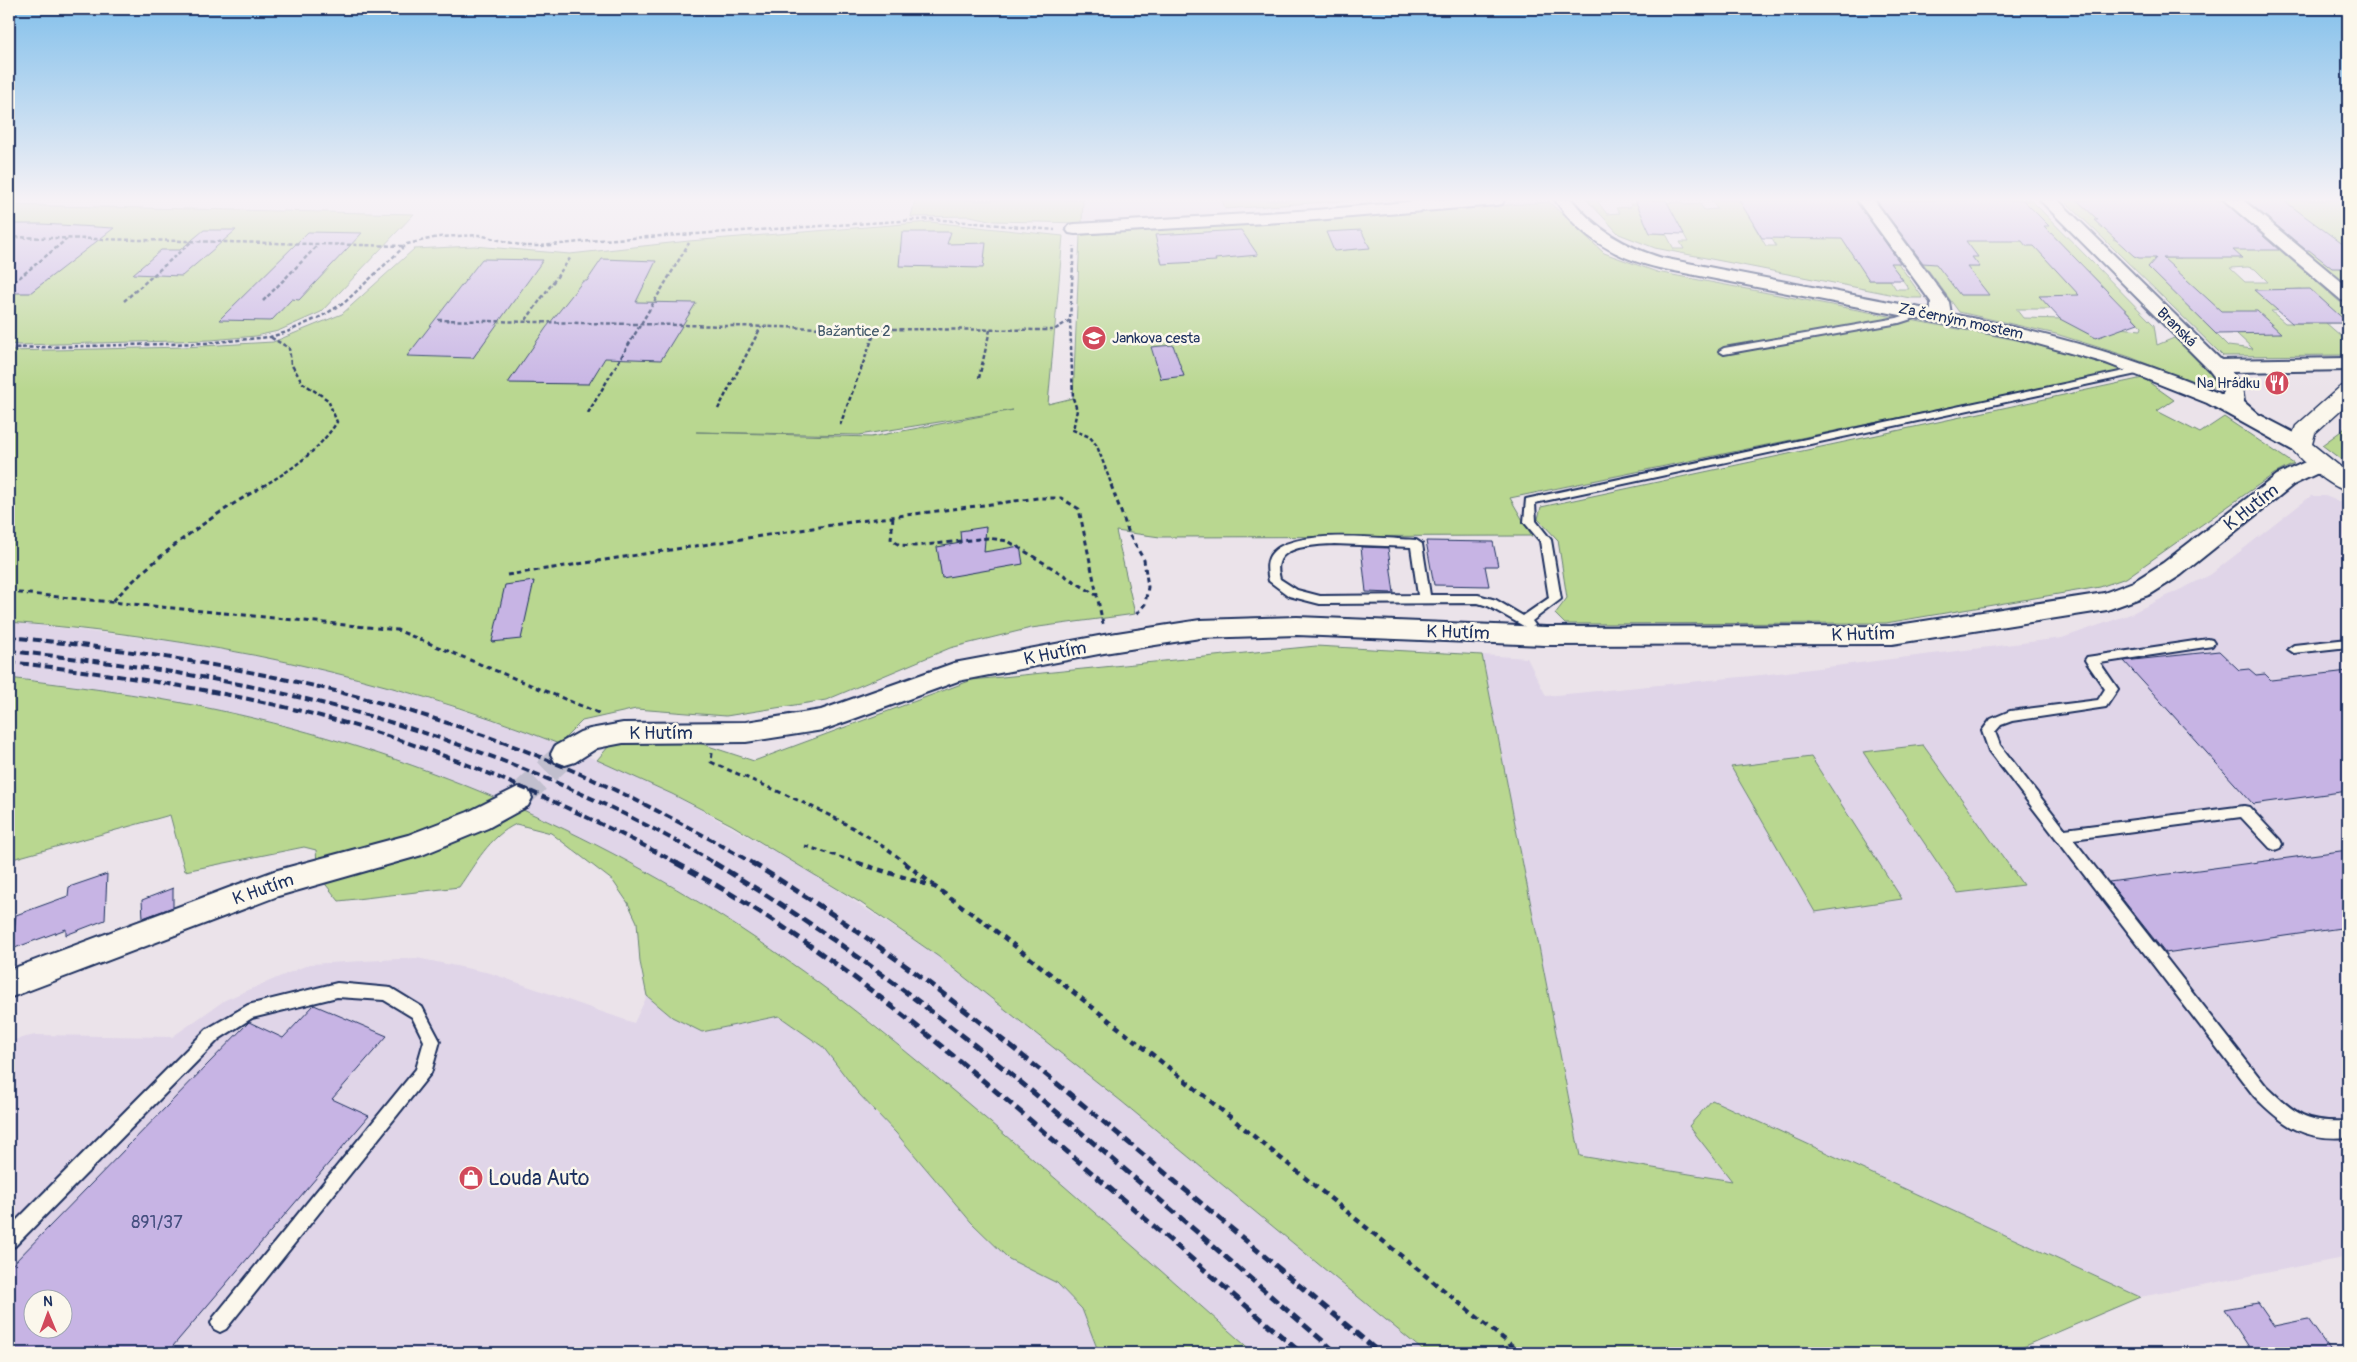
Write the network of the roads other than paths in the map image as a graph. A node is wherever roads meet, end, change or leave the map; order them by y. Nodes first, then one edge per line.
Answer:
1 (1666, 264) edge
2 (1912, 264) edge
3 (2112, 264) edge
4 (2309, 264) edge
5 (2348, 296) edge
6 (1921, 313) junction
7 (1942, 317) junction
8 (1724, 350) dead end
9 (2348, 364) edge
10 (2216, 366) junction
11 (2143, 370) junction
12 (2348, 392) edge
13 (2251, 417) junction
14 (2300, 445) junction
15 (2324, 466) junction
16 (2348, 484) edge
17 (1425, 600) junction
18 (1524, 622) junction
19 (1546, 636) junction
20 (2208, 643) dead end
21 (2348, 643) edge
22 (2294, 649) dead end
23 (565, 754) tunnel mouth
24 (518, 798) tunnel mouth
25 (2062, 835) junction
26 (2275, 844) dead end
27 (9, 984) edge
28 (2348, 1129) edge
29 (9, 1240) edge
30 (220, 1323) dead end

1 - 6 street, Za černým mostem
2 - 7 street
3 - 10 street, Branská
4 - 5 street
6 - 7 street, Za černým mostem
6 - 8 lane
7 - 11 street, Za černým mostem
9 - 10 street
10 - 13 street, Branská
11 - 13 street, Za černým mostem
11 - 18 lane
12 - 14 street
13 - 14 street, Za černým mostem
14 - 15 street, Za černým mostem
15 - 16 street, Za černým mostem
15 - 19 street, K Hutím
17 - 17 lane
17 - 18 lane
18 - 19 lane
19 - 23 street, K Hutím
20 - 25 lane
21 - 22 lane
24 - 27 street, K Hutím
25 - 26 lane
25 - 28 lane
29 - 30 lane

